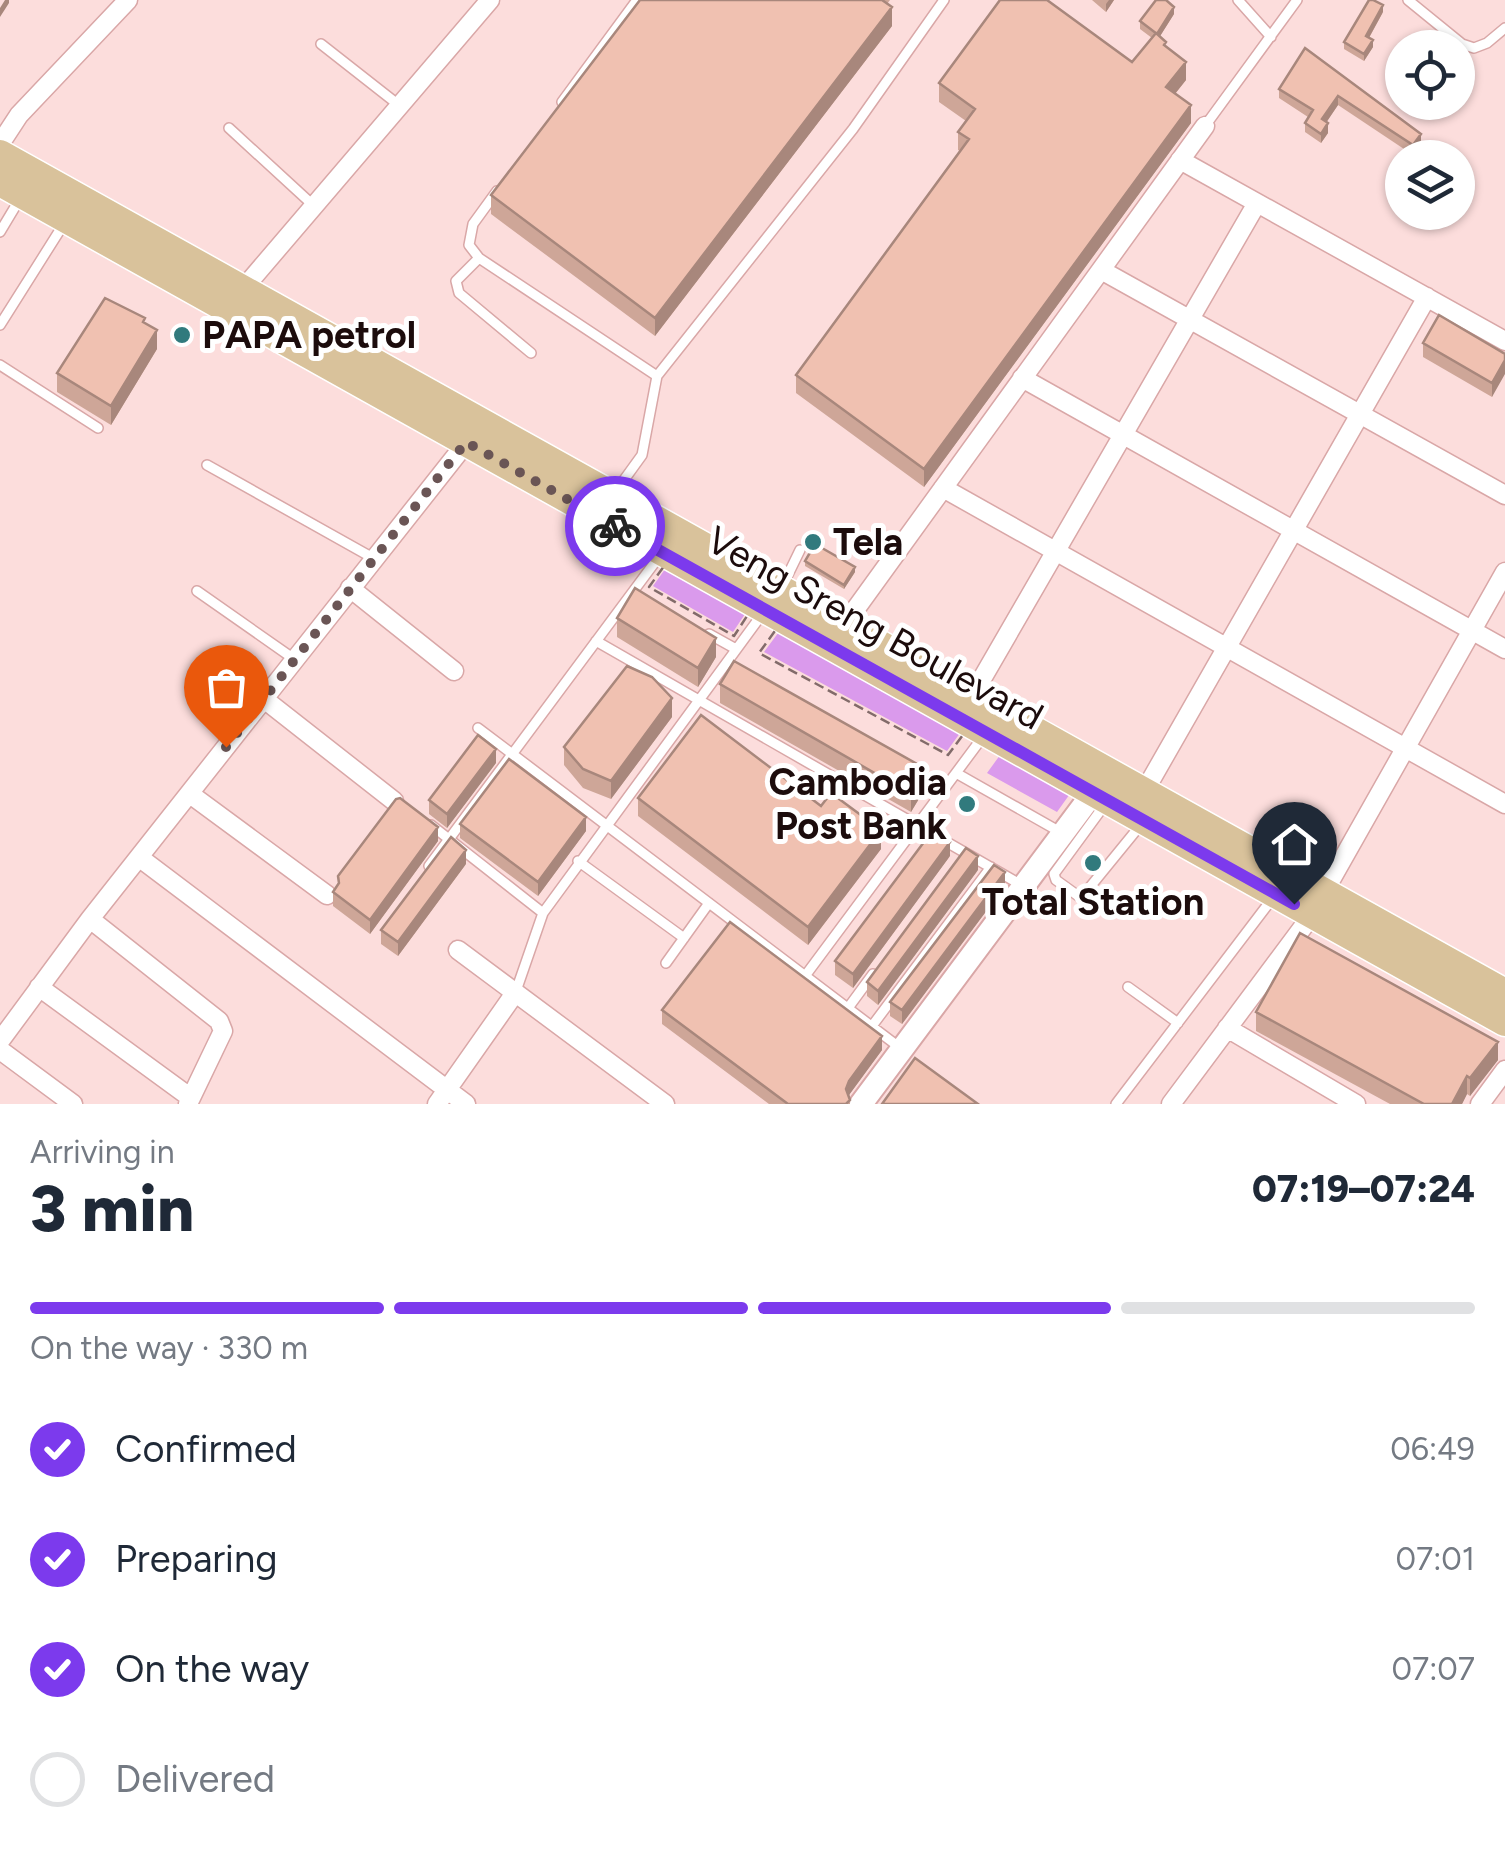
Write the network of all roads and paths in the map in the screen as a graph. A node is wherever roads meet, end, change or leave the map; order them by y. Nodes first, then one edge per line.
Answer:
1 (128, 0) edge
2 (636, 0) edge
3 (944, 0) edge
4 (1238, 0) edge
5 (1297, 0) edge
6 (1408, 0) edge
7 (480, 3) edge
8 (1505, 28) edge
9 (1271, 37) junction
10 (321, 44) dead end
11 (400, 106) junction
12 (555, 112) edge
13 (1204, 126) joint
14 (229, 128) dead end
15 (0, 144) edge
16 (0, 154) edge
17 (1180, 160) junction
18 (508, 176) edge
19 (11, 189) edge
20 (1256, 203) junction
21 (314, 206) junction
22 (67, 220) junction
23 (0, 232) edge
24 (479, 258) junction
25 (1100, 270) junction
26 (1427, 297) junction
27 (236, 300) junction
28 (1189, 319) junction
29 (0, 325) edge
30 (1505, 341) edge
31 (531, 353) dead end
32 (0, 365) edge
33 (658, 376) junction
34 (1022, 378) junction
35 (1360, 414) junction
36 (98, 428) dead end
37 (1123, 434) junction
38 (466, 442) junction
39 (207, 465) dead end
40 (942, 488) junction
41 (1505, 494) edge
42 (606, 507) junction
43 (1292, 530) junction
44 (800, 550) dead end
45 (1056, 551) junction
46 (662, 552) junction
47 (373, 558) junction
48 (1505, 572) edge
49 (350, 588) junction
50 (198, 590) dead end
51 (633, 592) junction
52 (773, 599) junction
53 (650, 601) edge
54 (701, 630) edge
55 (1472, 630) junction
56 (837, 635) junction
57 (596, 641) junction
58 (1225, 646) junction
59 (1505, 648) edge
60 (736, 649) junction
61 (294, 659) junction
62 (724, 665) junction
63 (454, 672) dead end
64 (741, 674) edge
65 (972, 696) junction
66 (264, 699) junction
67 (698, 699) junction
68 (478, 728) dead end
69 (986, 733) junction
70 (1406, 748) junction
71 (512, 754) junction
72 (911, 769) edge
73 (956, 773) junction
74 (945, 788) junction
75 (1144, 792) junction
76 (190, 794) junction
77 (1100, 797) junction
78 (394, 801) edge
79 (1505, 804) edge
80 (419, 816) edge
81 (1143, 821) junction
82 (605, 825) junction
83 (918, 825) junction
84 (1063, 834) junction
85 (449, 840) junction
86 (964, 851) junction
87 (140, 858) junction
88 (578, 861) junction
89 (952, 867) edge
90 (990, 867) junction
91 (418, 881) edge
92 (1018, 882) dead end
93 (327, 894) dead end
94 (1275, 894) junction
95 (709, 903) junction
96 (1318, 903) junction
97 (543, 913) junction
98 (90, 919) junction
99 (684, 938) junction
100 (458, 950) dead end
101 (882, 961) edge
102 (666, 963) dead end
103 (805, 976) junction
104 (39, 987) junction
105 (1128, 987) dead end
106 (1496, 989) edge
107 (515, 994) junction
108 (848, 1008) junction
109 (1505, 1022) edge
110 (1178, 1023) junction
111 (872, 1026) junction
112 (1228, 1028) junction
113 (0, 1041) edge
114 (899, 1047) dead end
115 (0, 1050) edge
116 (1505, 1070) edge
117 (442, 1097) edge
118 (1330, 1098) edge
119 (189, 1101) edge
120 (73, 1104) edge
121 (466, 1104) edge
122 (665, 1104) edge
123 (861, 1104) edge
124 (1116, 1104) edge
125 (1171, 1104) edge
126 (1356, 1104) edge
127 (1480, 1104) edge

1 - 15 street
2 - 12 lane
3 - 33 lane
4 - 9 lane
5 - 9 lane
6 - 8 lane
7 - 11 street
9 - 13 lane
10 - 11 lane
11 - 21 street
13 - 17 street
14 - 21 lane
16 - 27 main road, Veng Sreng Boulevard
17 - 20 street
17 - 25 street
18 - 24 lane
19 - 22 main road, Veng Sreng Boulevard
19 - 23 lane
20 - 26 street
20 - 28 street
21 - 27 street
22 - 27 main road, Veng Sreng Boulevard
22 - 29 lane
24 - 31 lane
24 - 33 lane
25 - 28 street
25 - 34 street
26 - 30 street
26 - 35 street
27 - 38 main road, Veng Sreng Boulevard
27 - 42 main road, Veng Sreng Boulevard
28 - 35 street
28 - 37 street
32 - 36 lane
33 - 42 lane
34 - 37 street
34 - 40 street
35 - 41 street
35 - 43 street
37 - 43 street
37 - 45 street
38 - 42 main road, Veng Sreng Boulevard
38 - 47 street
39 - 47 lane
40 - 45 street
40 - 56 street
42 - 46 main road, Veng Sreng Boulevard
42 - 52 main road, Veng Sreng Boulevard
43 - 55 street
43 - 58 street
44 - 52 lane
45 - 58 street
45 - 65 street
46 - 51 lane
46 - 52 main road, Veng Sreng Boulevard
47 - 49 street
48 - 55 street
49 - 61 street
49 - 63 street
50 - 61 lane
51 - 53 lane
51 - 57 lane
52 - 56 main road, Veng Sreng Boulevard
52 - 60 lane
54 - 60 lane
55 - 59 street
55 - 70 street
56 - 65 main road, Veng Sreng Boulevard
56 - 69 main road, Veng Sreng Boulevard
57 - 67 lane
57 - 71 lane
58 - 70 street
58 - 75 street
60 - 62 lane
61 - 66 street
62 - 64 lane
62 - 67 lane
65 - 75 main road, Veng Sreng Boulevard
66 - 76 street
66 - 78 street
67 - 82 lane
67 - 83 lane
68 - 71 lane
69 - 73 lane
69 - 77 main road, Veng Sreng Boulevard
70 - 79 street
70 - 96 street
71 - 82 lane
71 - 85 lane
72 - 74 lane
73 - 74 lane
73 - 84 lane
74 - 83 lane
75 - 96 main road, Veng Sreng Boulevard
76 - 87 street
76 - 93 street
77 - 81 main road, Veng Sreng Boulevard
77 - 81 lane
77 - 84 street
80 - 85 lane
81 - 94 main road, Veng Sreng Boulevard
82 - 88 lane
82 - 95 lane
83 - 86 lane
83 - 103 lane
84 - 123 street
85 - 91 lane
85 - 97 lane
86 - 89 lane
86 - 90 lane
87 - 98 street
87 - 117 street
88 - 97 lane
88 - 99 lane
90 - 92 lane
90 - 111 lane
94 - 96 main road, Veng Sreng Boulevard
94 - 110 lane
95 - 99 lane
95 - 103 lane
96 - 106 main road, Veng Sreng Boulevard
96 - 112 street
97 - 107 lane
98 - 104 street
98 - 119 street
99 - 102 lane
100 - 107 street
101 - 108 lane
103 - 108 lane
104 - 113 street
104 - 119 street
105 - 110 lane
106 - 109 main road, Veng Sreng Boulevard
107 - 117 street
107 - 122 street
108 - 111 lane
110 - 124 lane
111 - 114 lane
112 - 118 street
112 - 125 street
115 - 120 street
116 - 127 street
117 - 121 street
118 - 126 street

